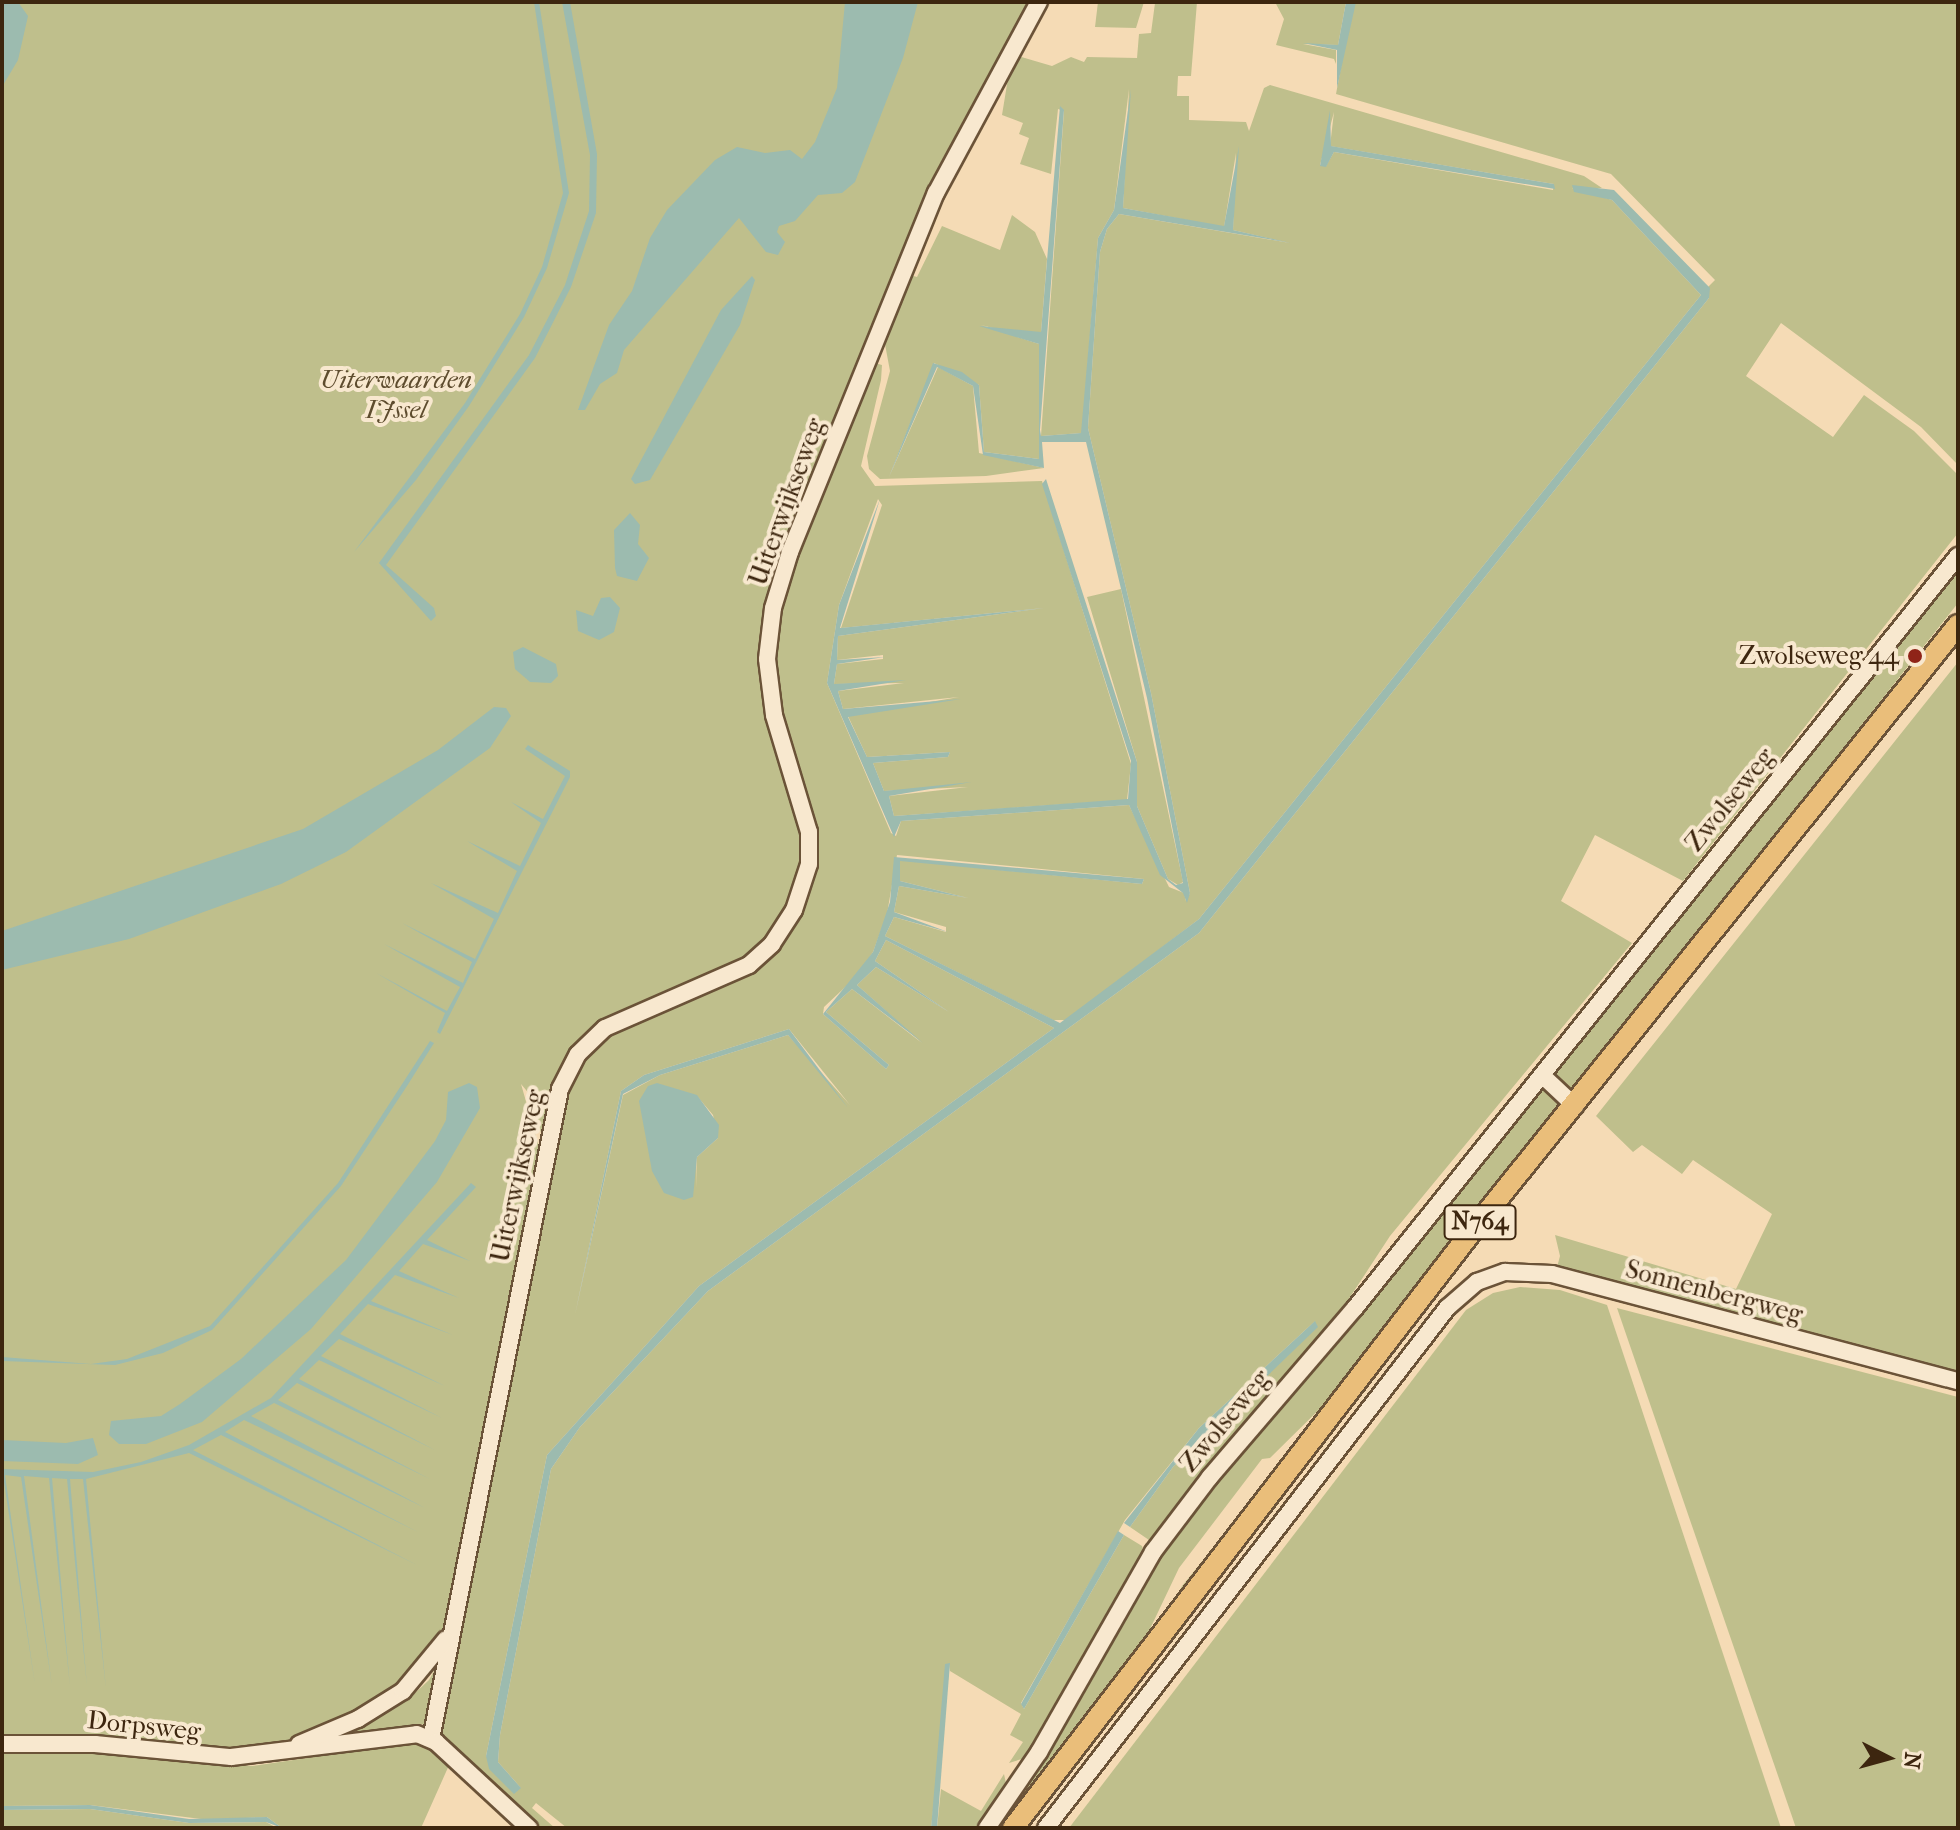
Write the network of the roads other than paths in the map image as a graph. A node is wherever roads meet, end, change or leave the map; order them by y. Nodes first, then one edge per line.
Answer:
1 (1039, 2) edge
2 (1958, 556) edge
3 (1958, 625) edge
4 (1543, 1076) junction
5 (1575, 1106) junction
6 (1958, 1381) edge
7 (450, 1635) junction
8 (431, 1739) junction
9 (2, 1744) edge
10 (281, 1752) junction
11 (529, 1828) edge
12 (987, 1828) edge
13 (1013, 1828) edge
14 (1046, 1828) edge

1 - 7 street, Uiterwijkseweg
2 - 4 street, Zwolseweg
3 - 5 main road, N764
4 - 5 street
4 - 12 street, Zwolseweg
5 - 13 main road, N764
6 - 14 street, Sonnenbergweg
7 - 8 street, Uiterwijkseweg
7 - 10 street, Uiterwijkseweg
8 - 10 street
8 - 11 street
9 - 10 street, Dorpsweg

